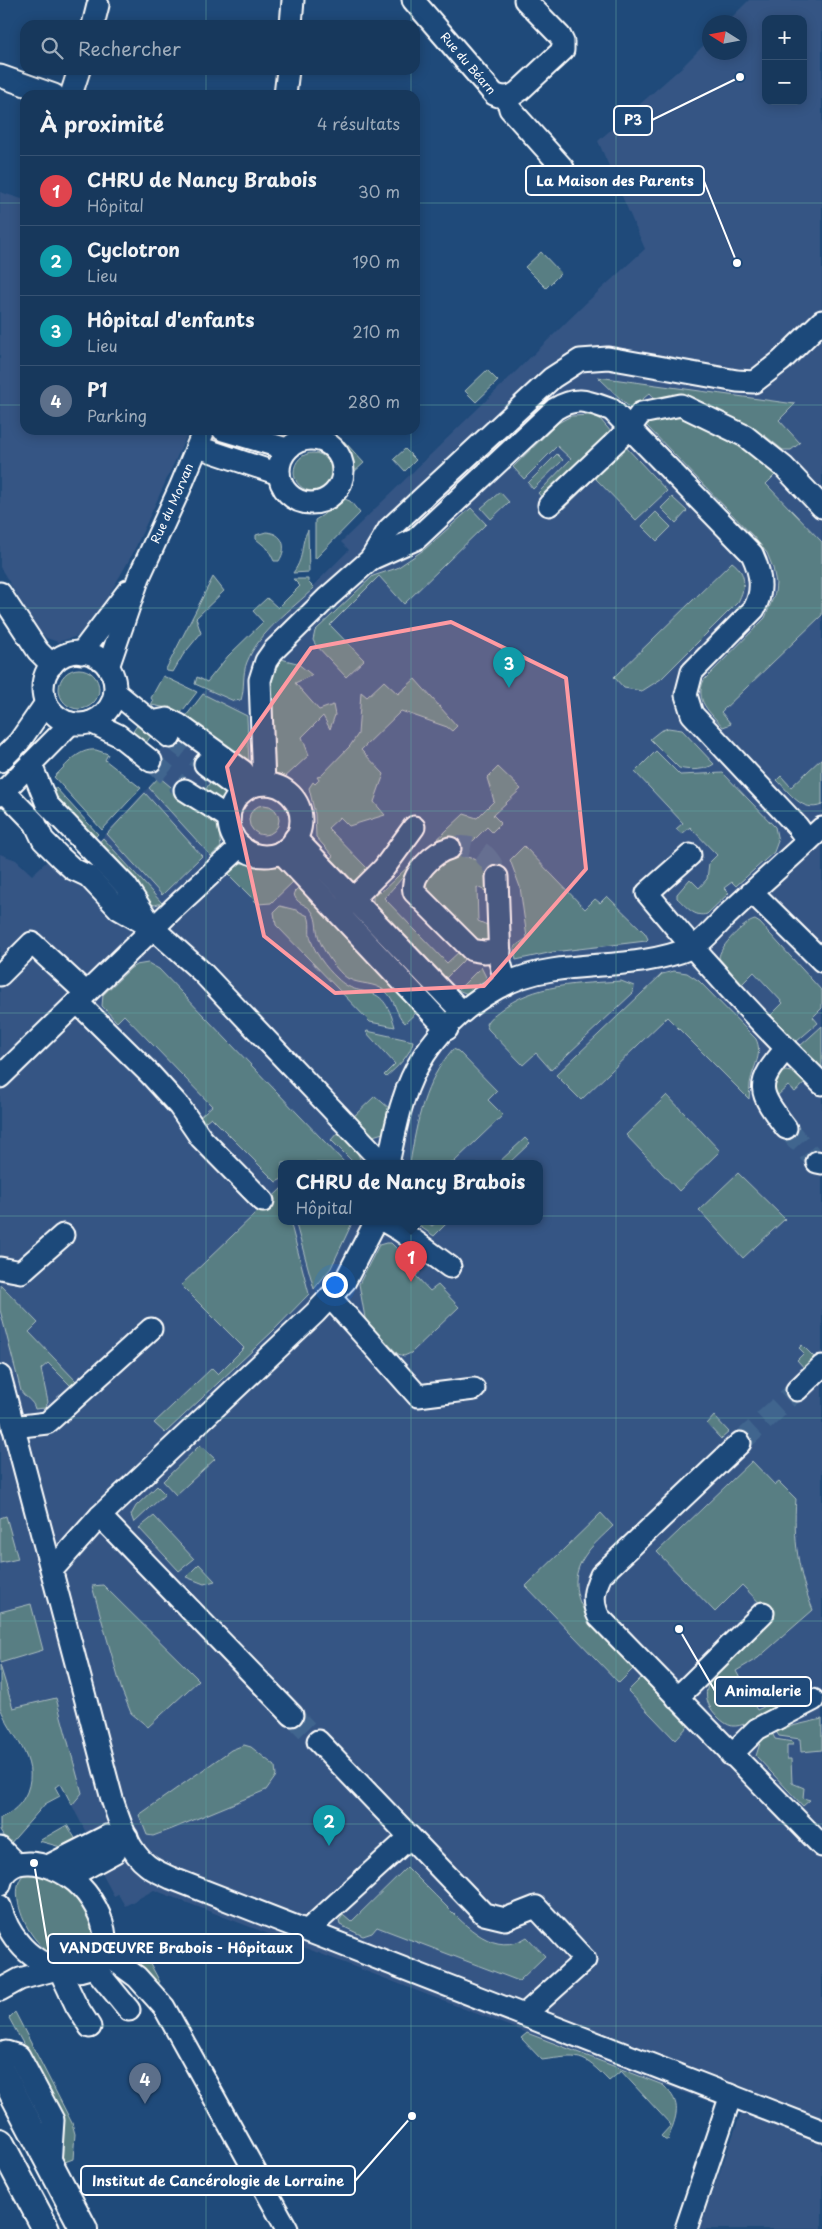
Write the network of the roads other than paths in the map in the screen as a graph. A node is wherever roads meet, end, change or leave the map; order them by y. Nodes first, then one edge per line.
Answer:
1 (293, 0) edge
2 (413, 0) edge
3 (525, 0) edge
4 (98, 5) dead end
5 (94, 20) edge
6 (291, 20) edge
7 (77, 75) edge
8 (288, 75) edge
9 (0, 76) edge
10 (40, 90) edge
11 (73, 90) edge
12 (286, 90) edge
13 (507, 97) junction
14 (563, 168) dead end
15 (822, 320) edge
16 (629, 429) junction
17 (240, 435) edge
18 (201, 439) edge
19 (287, 449) junction
20 (279, 474) junction
21 (548, 505) dead end
22 (822, 507) edge
23 (371, 559) junction
24 (139, 577) junction
25 (0, 593) edge
26 (81, 653) junction
27 (52, 665) junction
28 (108, 667) junction
29 (115, 692) junction
30 (46, 703) junction
31 (151, 722) junction
32 (81, 723) junction
33 (170, 737) tunnel mouth
34 (0, 761) edge
35 (151, 761) tunnel mouth
36 (31, 765) junction
37 (253, 787) junction
38 (2, 793) edge
39 (229, 818) junction
40 (414, 827) dead end
41 (815, 834) edge
42 (288, 845) junction
43 (241, 846) junction
44 (450, 848) tunnel mouth
45 (690, 855) dead end
46 (497, 877) tunnel mouth
47 (752, 892) junction
48 (354, 899) junction
49 (338, 913) junction
50 (154, 929) junction
51 (692, 948) junction
52 (500, 951) junction
53 (822, 961) edge
54 (0, 975) edge
55 (506, 984) junction
56 (81, 997) junction
57 (462, 1012) junction
58 (447, 1029) junction
59 (786, 1049) junction
60 (0, 1076) edge
61 (822, 1084) edge
62 (786, 1128) tunnel mouth
63 (380, 1160) edge
64 (389, 1160) edge
65 (263, 1201) dead end
66 (374, 1225) edge
67 (392, 1225) edge
68 (63, 1235) dead end
69 (450, 1267) dead end
70 (0, 1268) edge
71 (330, 1297) junction
72 (151, 1329) dead end
73 (822, 1366) edge
74 (0, 1376) edge
75 (474, 1388) dead end
76 (797, 1390) tunnel mouth
77 (14, 1426) junction
78 (740, 1443) tunnel mouth
79 (100, 1516) junction
80 (52, 1570) junction
81 (763, 1613) dead end
82 (677, 1698) junction
83 (813, 1700) dead end
84 (292, 1715) tunnel mouth
85 (318, 1741) tunnel mouth
86 (731, 1755) junction
87 (410, 1837) junction
88 (123, 1839) junction
89 (822, 1846) edge
90 (0, 1848) edge
91 (48, 1866) junction
92 (4, 1877) edge
93 (69, 1877) junction
94 (2, 1918) edge
95 (308, 1930) junction
96 (98, 1959) junction
97 (58, 1969) junction
98 (0, 1990) edge
99 (129, 2010) dead end
100 (524, 2015) junction
101 (90, 2027) dead end
102 (0, 2056) edge
103 (0, 2069) edge
104 (731, 2095) junction
105 (822, 2131) edge
106 (0, 2142) edge
107 (50, 2165) junction
108 (46, 2229) edge
109 (84, 2229) edge
110 (287, 2229) edge
111 (686, 2229) edge

1 - 6 street
2 - 13 street, Rue du Béarn
3 - 13 street, Rue du Béarn
4 - 5 street
7 - 11 street
8 - 12 street
9 - 10 street
13 - 14 street, Rue du Béarn
15 - 23 street
16 - 21 street
16 - 22 street
16 - 23 street
16 - 41 street
17 - 19 street
18 - 20 street
18 - 24 street, Rue du Morvan
19 - 20 street
19 - 20 street
23 - 37 street
24 - 26 street, Rue du Morvan
24 - 28 street, Rue du Morvan
25 - 27 street
26 - 27 street
26 - 28 street
27 - 30 street
28 - 29 street
29 - 31 street
29 - 32 street
30 - 32 street
30 - 34 street
31 - 33 street
31 - 37 street
32 - 35 street
32 - 36 street
36 - 38 street
36 - 50 street
37 - 39 street
37 - 39 street
37 - 42 street
38 - 50 street
39 - 43 street
40 - 48 street
41 - 47 street
42 - 43 street
42 - 48 street
42 - 49 street
43 - 50 street
44 - 52 street
45 - 51 street
46 - 52 street
47 - 51 street
47 - 53 street
48 - 49 street
48 - 57 street
49 - 58 street
50 - 56 street
50 - 63 street
51 - 55 street
51 - 59 street
52 - 55 street
54 - 56 street
55 - 57 street
56 - 60 street
56 - 65 street
57 - 58 street
58 - 64 street
59 - 61 street
59 - 62 street
66 - 71 street
67 - 69 street
68 - 70 street
71 - 75 street
71 - 79 street
72 - 77 street
73 - 76 street
74 - 77 street
77 - 80 street
78 - 82 street
79 - 80 street
79 - 84 street
80 - 88 street
81 - 82 street
82 - 86 street
83 - 86 street
85 - 87 street
86 - 89 street
87 - 95 street
87 - 100 street
88 - 91 street
88 - 93 street
88 - 95 street
90 - 92 street
91 - 92 street
91 - 93 street
93 - 96 street
94 - 97 street
95 - 100 street
96 - 97 street
96 - 99 street
96 - 110 street
97 - 98 street
97 - 101 street
100 - 104 street
102 - 107 street
103 - 107 main road
104 - 105 street
104 - 111 street
106 - 108 main road
107 - 109 main road

